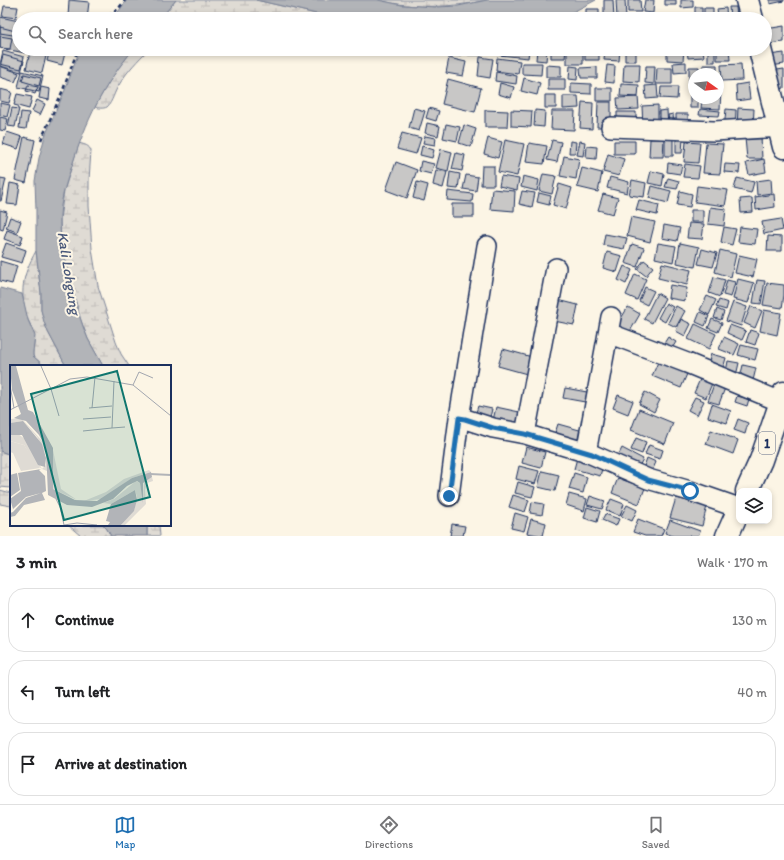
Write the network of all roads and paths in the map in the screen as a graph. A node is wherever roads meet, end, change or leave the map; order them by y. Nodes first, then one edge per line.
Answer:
1 (125, 0) edge
2 (747, 0) edge
3 (113, 12) edge
4 (750, 12) edge
5 (75, 56) edge
6 (762, 56) edge
7 (611, 127) dead end
8 (782, 134) edge
9 (41, 140) dead end
10 (487, 246) dead end
11 (556, 268) dead end
12 (782, 397) edge
13 (459, 418) junction
14 (525, 434) junction
15 (586, 452) junction
16 (748, 488) edge
17 (449, 496) dead end
18 (736, 507) edge
19 (736, 515) edge
20 (727, 536) edge

1 - 3 path
2 - 4 highway
5 - 9 path
6 - 8 highway
7 - 8 street
10 - 13 street
11 - 14 street
12 - 15 street
12 - 16 highway, 1
13 - 14 street
13 - 17 street
14 - 15 street
15 - 18 street
19 - 20 highway

